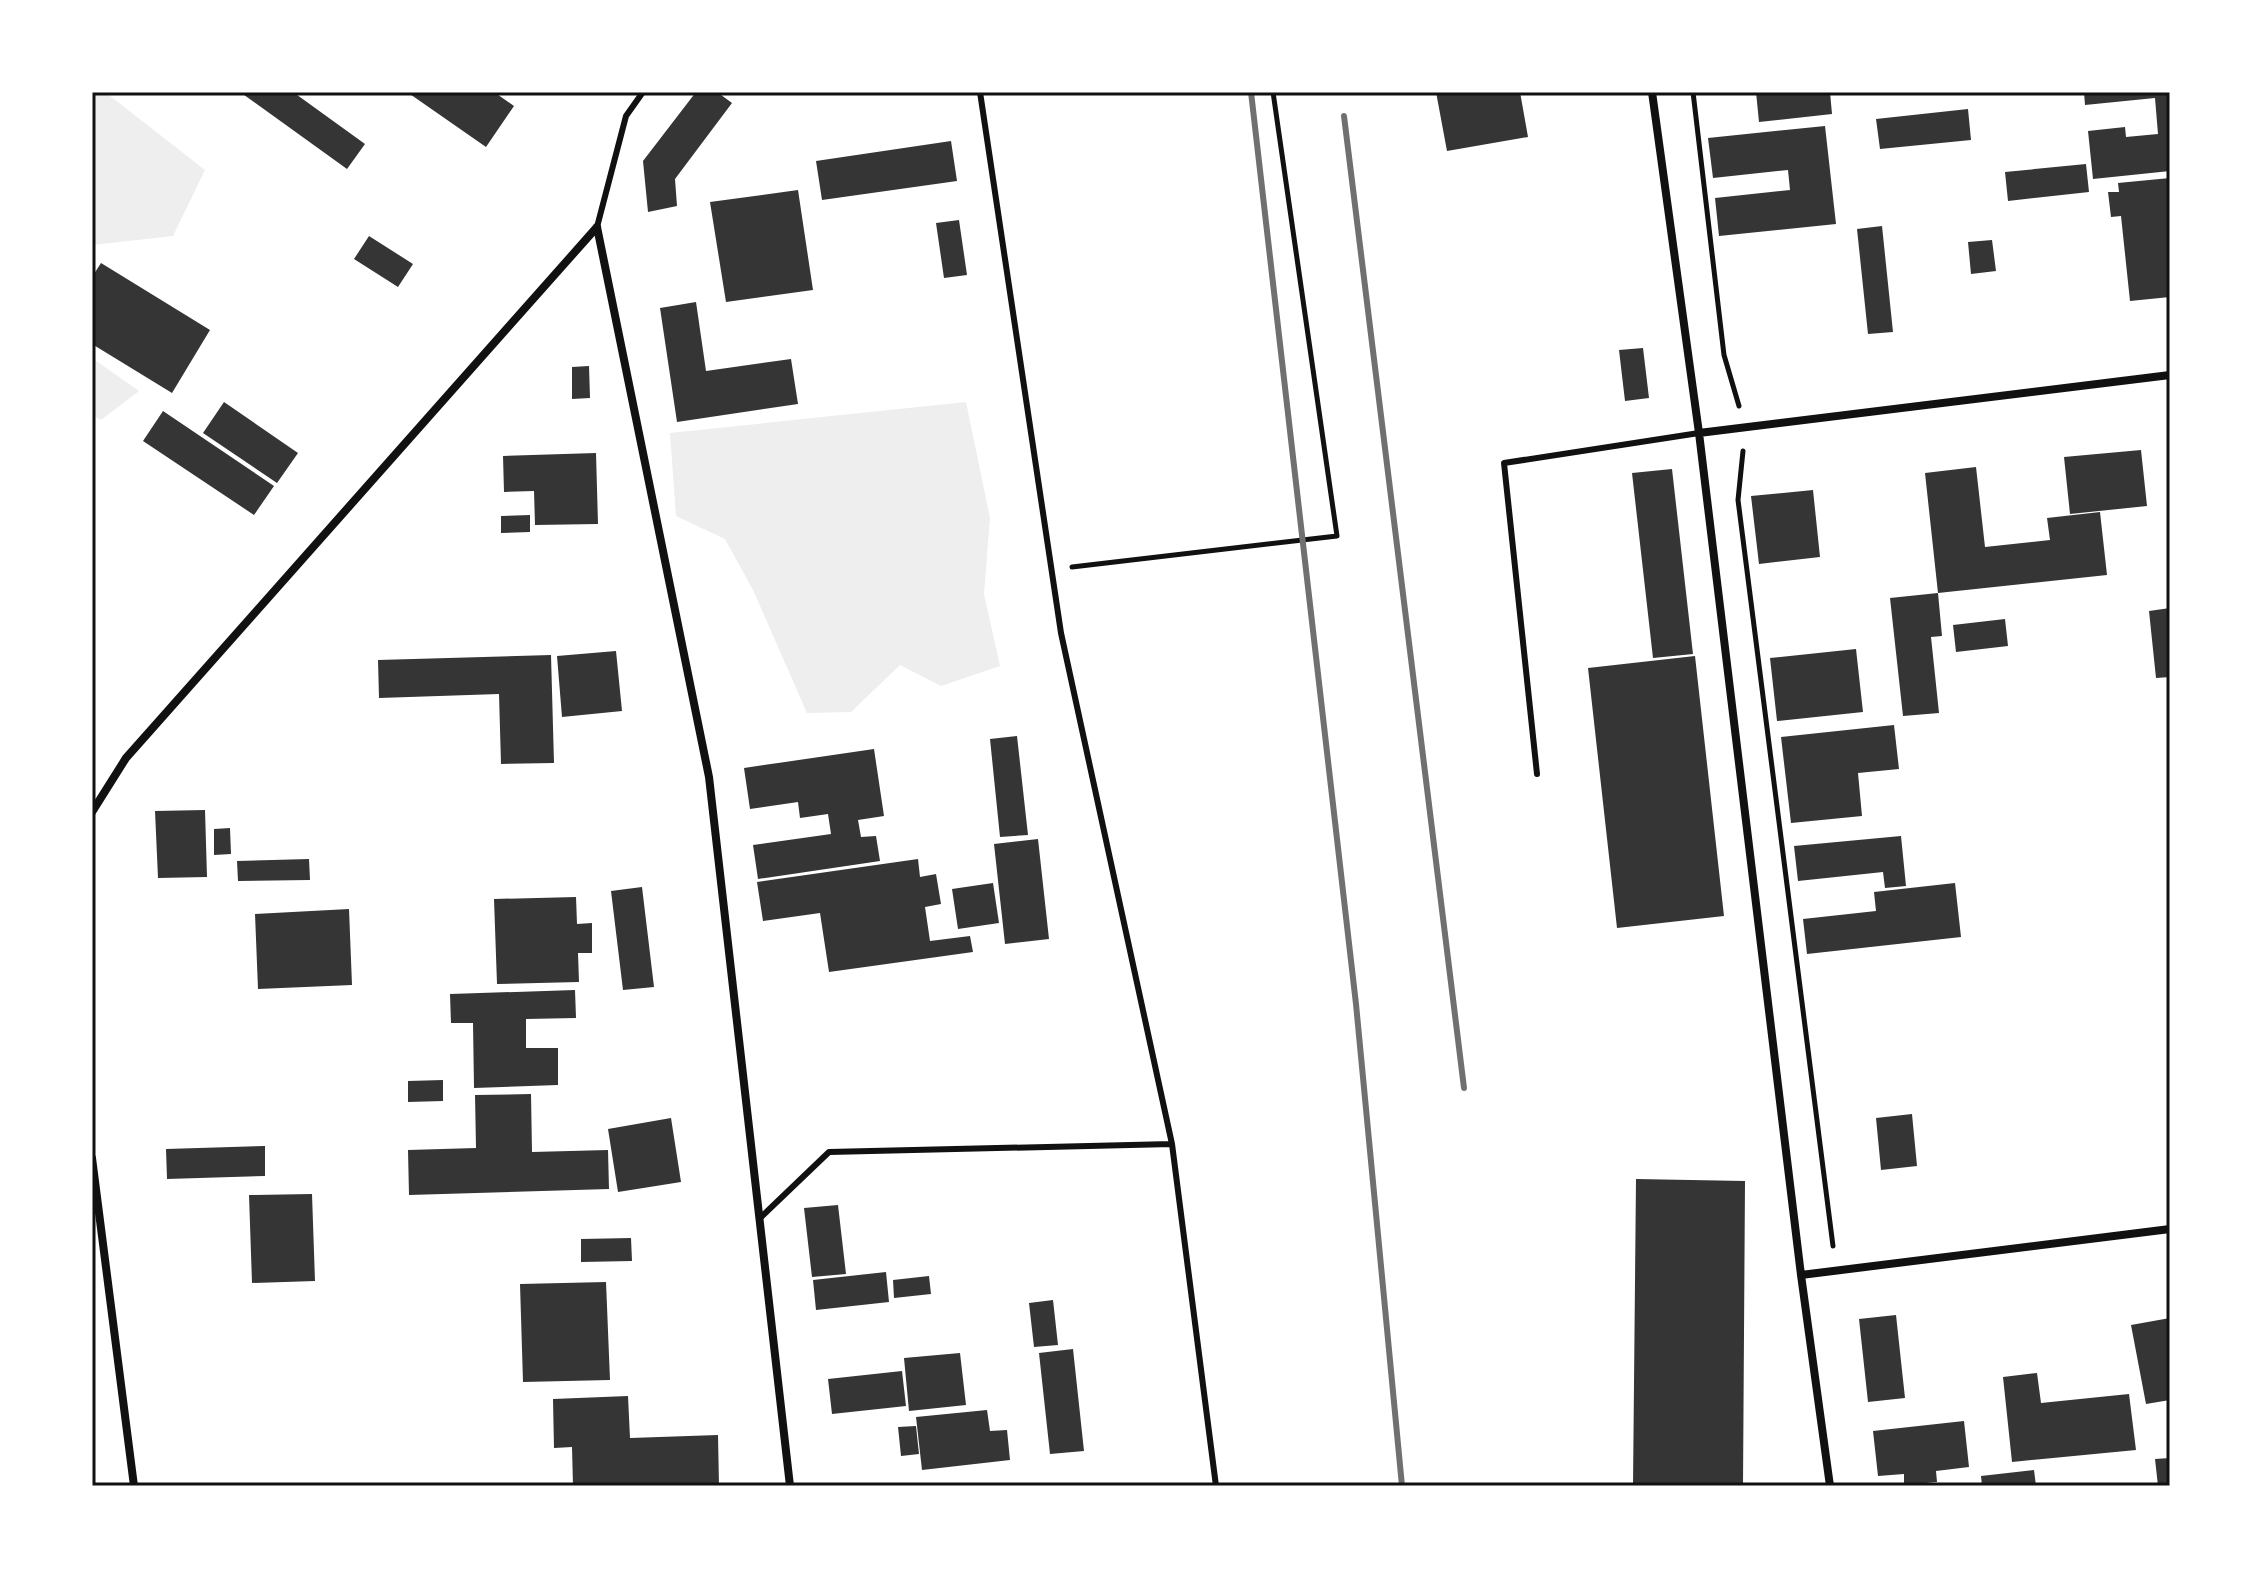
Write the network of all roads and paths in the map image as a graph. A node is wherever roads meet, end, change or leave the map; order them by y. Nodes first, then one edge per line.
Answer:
1 (643, 92) edge
2 (980, 92) edge
3 (1273, 92) edge
4 (1652, 92) edge
5 (1693, 92) edge
6 (597, 227) junction
7 (2170, 375) edge
8 (1745, 428) junction
9 (1699, 433) junction
10 (1051, 569) junction
11 (1537, 774) dead end
12 (92, 812) edge
13 (1172, 1144) junction
14 (92, 1158) edge
15 (759, 1218) junction
16 (2170, 1229) edge
17 (1836, 1271) junction
18 (1801, 1275) junction
19 (134, 1486) edge
20 (790, 1486) edge
21 (1216, 1486) edge
22 (1830, 1486) edge

1 - 6 lane
2 - 10 lane
3 - 10 path
4 - 9 street
5 - 8 path
6 - 12 street
6 - 15 street
7 - 8 street
8 - 9 street
8 - 17 path
9 - 11 lane
9 - 18 street
10 - 13 lane
13 - 15 lane
13 - 21 lane
14 - 19 street
15 - 20 street
16 - 17 street
17 - 18 street
18 - 22 street

